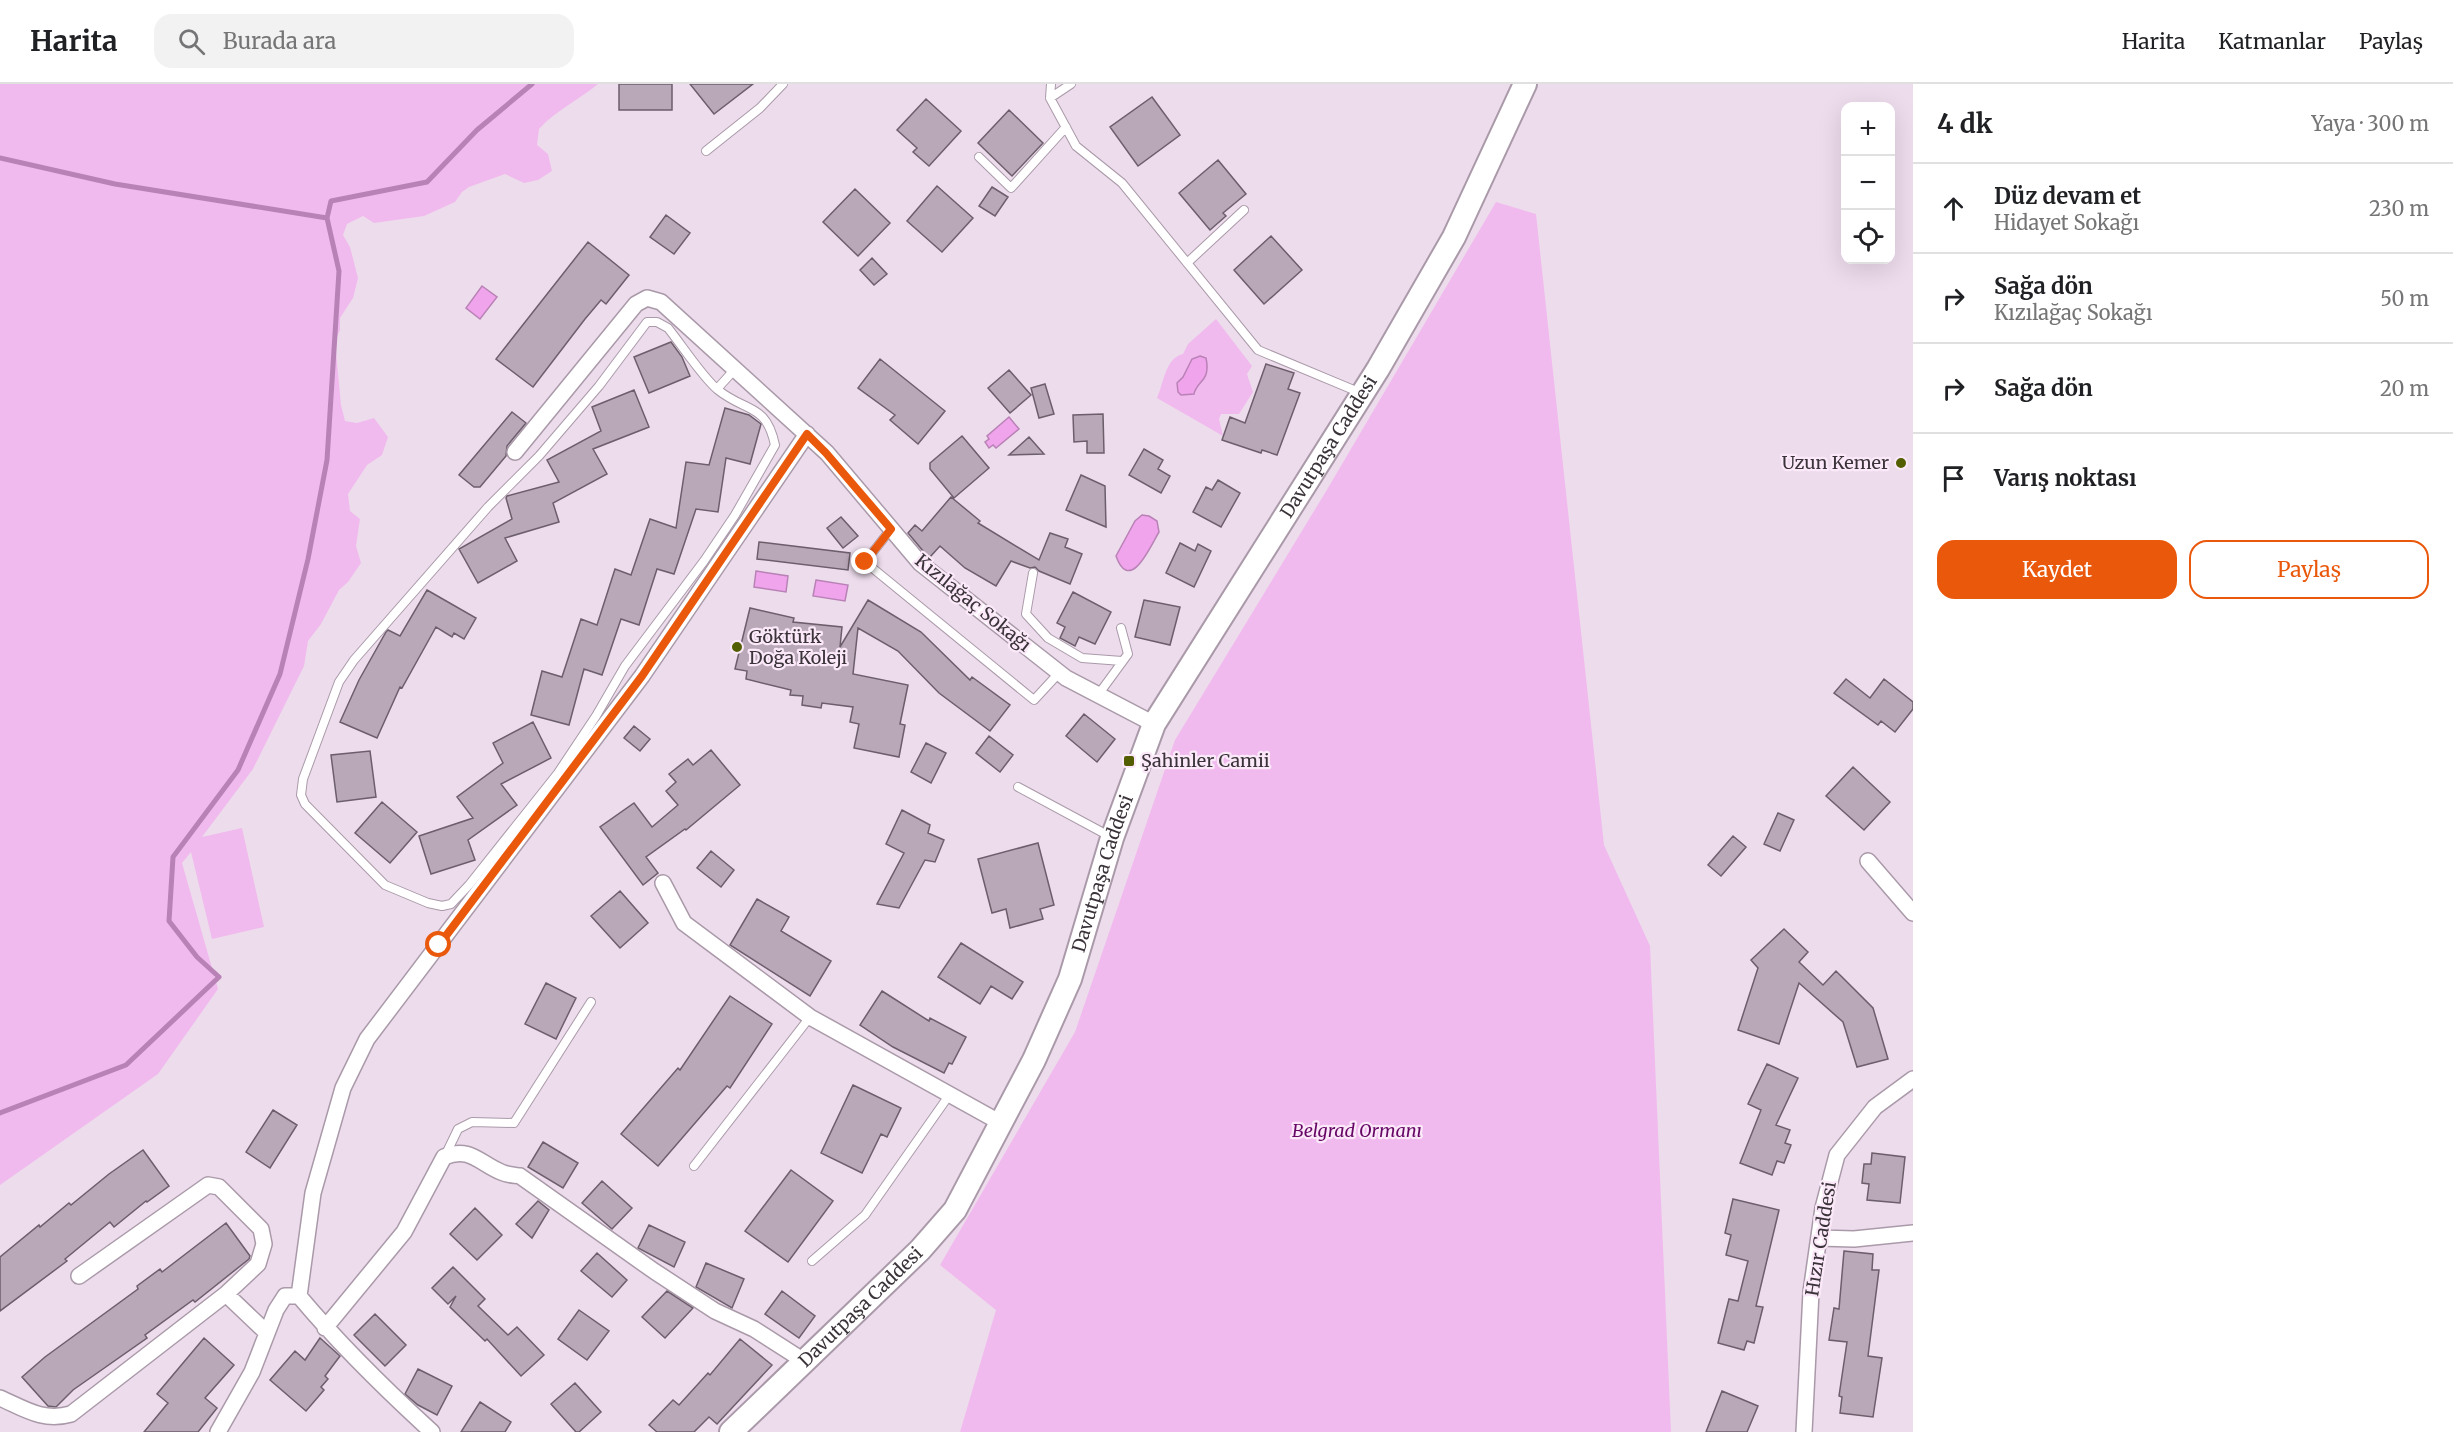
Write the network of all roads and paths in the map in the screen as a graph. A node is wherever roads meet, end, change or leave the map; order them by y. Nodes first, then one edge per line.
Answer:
1 (783, 84) edge
2 (1051, 84) edge
3 (1071, 84) edge
4 (1525, 84) edge
5 (1050, 98) junction
6 (1066, 127) junction
7 (706, 151) dead end
8 (979, 157) dead end
9 (1244, 210) dead end
10 (1187, 263) junction
11 (735, 369) junction
12 (717, 389) junction
13 (1363, 394) junction
14 (807, 434) junction
15 (515, 452) dead end
16 (891, 529) junction
17 (1033, 573) dead end
18 (1121, 628) dead end
19 (1122, 661) junction
20 (1059, 673) junction
21 (1098, 695) junction
22 (1154, 724) junction
23 (1018, 788) dead end
24 (1112, 838) junction
25 (1868, 861) dead end
26 (663, 883) dead end
27 (1913, 913) edge
28 (591, 1002) dead end
29 (810, 1017) junction
30 (1913, 1079) edge
31 (950, 1094) junction
32 (1001, 1123) junction
33 (444, 1158) junction
34 (694, 1166) dead end
35 (1913, 1233) edge
36 (1819, 1238) junction
37 (812, 1261) dead end
38 (79, 1276) dead end
39 (226, 1294) junction
40 (299, 1296) junction
41 (325, 1328) junction
42 (267, 1333) junction
43 (804, 1361) junction
44 (0, 1398) edge
45 (218, 1432) edge
46 (432, 1432) edge
47 (731, 1432) edge
48 (1804, 1432) edge

1 - 7 lane
2 - 5 lane
3 - 5 lane
4 - 13 street, Davutpaşa Caddesi
5 - 6 lane
6 - 8 lane
6 - 10 lane
9 - 10 lane
10 - 13 lane
11 - 12 lane
11 - 14 street, Kızılağaç Sokağı
11 - 15 street, Kızılağaç Sokağı
12 - 12 lane
13 - 22 street, Davutpaşa Caddesi
14 - 16 street, Kızılağaç Sokağı
14 - 40 street
16 - 20 street, Kızılağaç Sokağı
16 - 20 lane
17 - 19 lane
18 - 19 lane
19 - 21 lane
20 - 21 street, Kızılağaç Sokağı
21 - 22 street, Kızılağaç Sokağı
22 - 24 street, Davutpaşa Caddesi
23 - 24 lane
24 - 32 street, Davutpaşa Caddesi
25 - 27 street
26 - 29 street
28 - 33 lane
29 - 31 street
29 - 34 lane
30 - 36 street, Hızır Caddesi
31 - 32 street
31 - 37 lane
32 - 43 street, Davutpaşa Caddesi
33 - 41 street
33 - 43 street
35 - 36 street
36 - 48 street, Hızır Caddesi
38 - 39 street
39 - 42 street
39 - 44 street
40 - 41 street
40 - 42 street
41 - 46 street
42 - 45 street
43 - 47 street, Davutpaşa Caddesi

